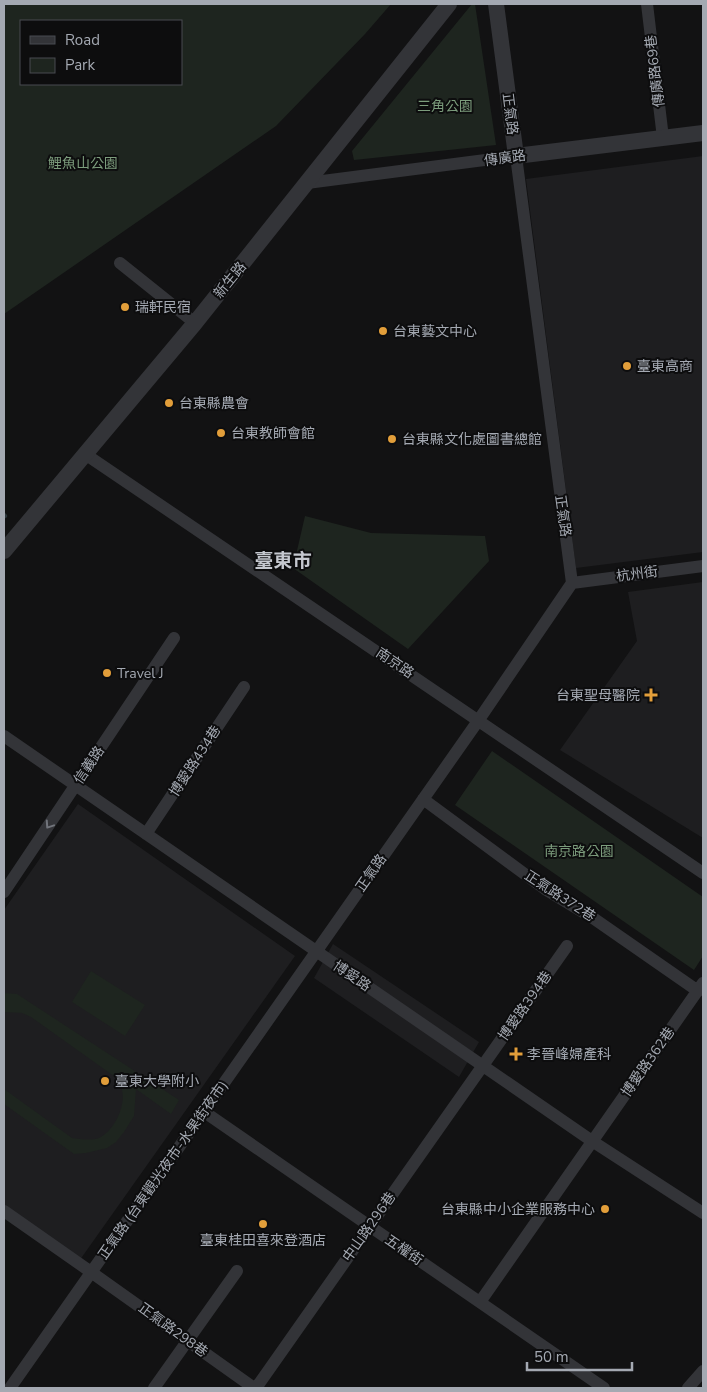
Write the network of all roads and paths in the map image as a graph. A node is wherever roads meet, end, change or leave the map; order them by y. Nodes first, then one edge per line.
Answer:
1 (448, 4) edge
2 (496, 4) edge
3 (647, 4) edge
4 (703, 133) edge
5 (663, 138) junction
6 (516, 156) junction
7 (307, 183) junction
8 (120, 263) dead end
9 (195, 323) junction
10 (85, 454) junction
11 (4, 551) edge
12 (703, 566) edge
13 (572, 583) junction
14 (174, 638) dead end
15 (244, 687) dead end
16 (478, 721) junction
17 (4, 736) edge
18 (76, 785) junction
19 (423, 799) junction
20 (146, 834) junction
21 (703, 873) edge
22 (4, 892) edge
23 (567, 946) dead end
24 (316, 951) junction
25 (701, 987) edge
26 (483, 1066) junction
27 (204, 1111) junction
28 (592, 1141) junction
29 (4, 1212) edge
30 (703, 1214) edge
31 (370, 1227) junction
32 (237, 1271) dead end
33 (91, 1272) junction
34 (480, 1302) junction
35 (188, 1340) junction
36 (703, 1371) edge
37 (10, 1388) edge
38 (154, 1388) edge
39 (255, 1388) edge
40 (604, 1388) edge
41 (688, 1388) edge

1 - 7 street, 新生路
2 - 6 street, 正氣路
3 - 5 street, 傳廣路69巷
4 - 5 street, 傳廣路
5 - 6 street, 傳廣路
6 - 7 street, 傳廣路
6 - 13 street, 正氣路
7 - 9 street, 新生路
8 - 9 street
9 - 10 street, 新生路
10 - 11 street, 新生路
10 - 16 street, 南京路
12 - 13 street, 杭州街
13 - 16 street, 正氣路
14 - 18 street, 信義路
15 - 20 street, 博愛路434巷
16 - 19 street, 正氣路
16 - 21 street, 南京路
17 - 18 street, 博愛路
18 - 20 street, 博愛路
18 -> 22 street, 信義路
19 - 24 street, 正氣路
19 - 25 street, 正氣路372巷
20 - 24 street, 博愛路
23 - 26 street, 博愛路394巷
24 - 26 street, 博愛路
24 - 27 street, 正氣路 (台東觀光夜市-水果街夜市)
25 - 28 street, 博愛路362巷
26 - 28 street, 博愛路
26 - 31 street, 中山路296巷
27 - 31 street, 五權街
27 - 33 street, 正氣路 (台東觀光夜市-水果街夜市)
28 - 30 street, 博愛路
28 - 34 street, 博愛路362巷
29 - 33 street, 正氣路298巷
31 - 34 street, 五權街
31 - 39 street, 中山路296巷
32 - 35 street
33 - 35 street, 正氣路298巷
33 - 37 street, 正氣路 (台東觀光夜市-水果街夜市)
34 - 40 street, 五權街
35 - 38 street
35 - 39 street, 正氣路298巷
36 - 41 street

